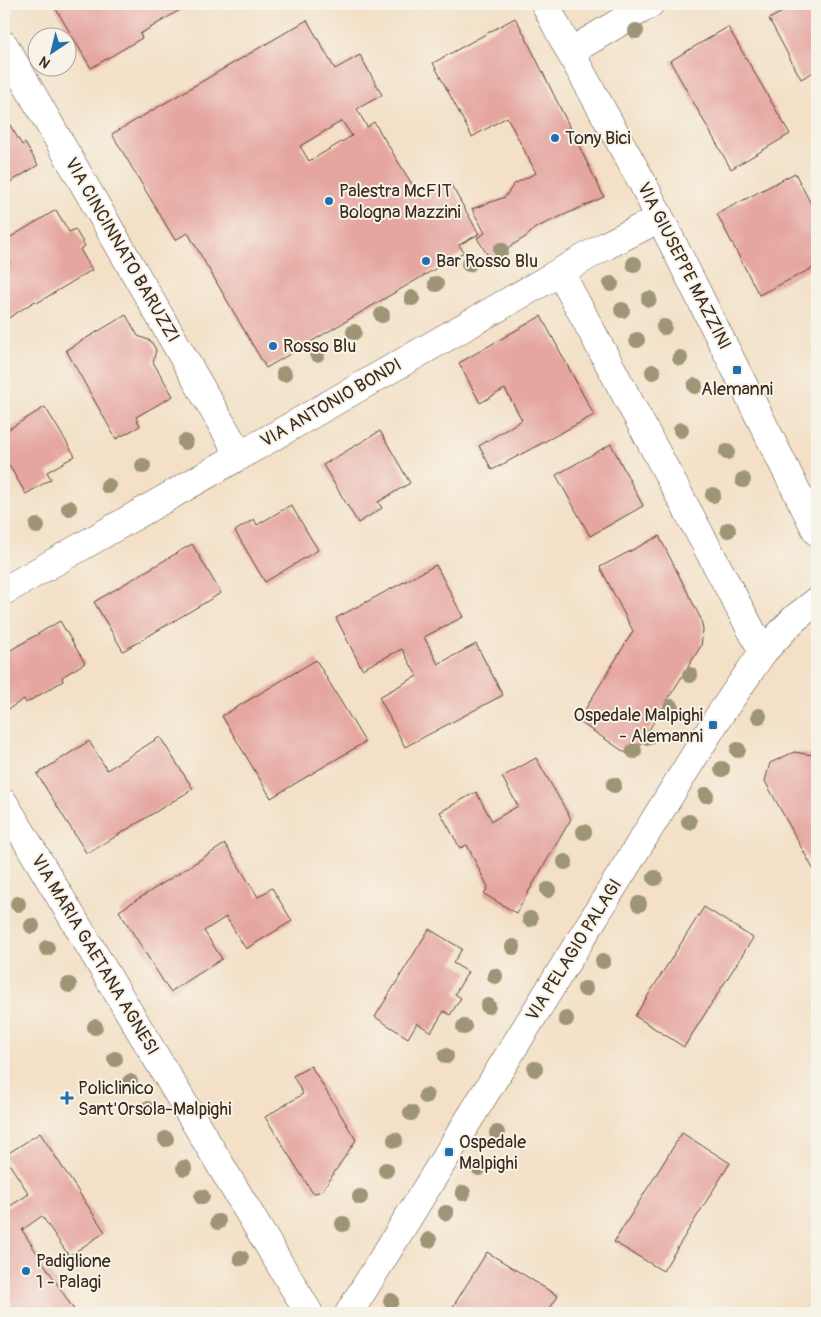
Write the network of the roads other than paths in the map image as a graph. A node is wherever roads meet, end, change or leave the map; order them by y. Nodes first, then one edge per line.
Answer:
1 (545, 4) edge
2 (650, 4) edge
3 (4, 45) edge
4 (570, 52) junction
5 (660, 218) junction
6 (560, 272) junction
7 (240, 456) junction
8 (817, 532) edge
9 (4, 591) edge
10 (817, 601) edge
11 (763, 652) junction
12 (4, 802) edge
13 (309, 1313) edge
14 (349, 1313) edge

1 - 4 street, VIA GIUSEPPE MAZZINI
2 - 4 street
3 - 7 street, VIA CINCINNATO BARUZZI
4 - 5 street, VIA GIUSEPPE MAZZINI
5 - 6 street, VIA ANTONIO BONDI
5 - 8 street, VIA GIUSEPPE MAZZINI
6 - 7 street, VIA ANTONIO BONDI
6 - 11 street
7 - 9 street, VIA ANTONIO BONDI
10 - 11 street, VIA PELAGIO PALAGI
11 - 14 street, VIA PELAGIO PALAGI
12 - 13 street, VIA MARIA GAETANA AGNESI

